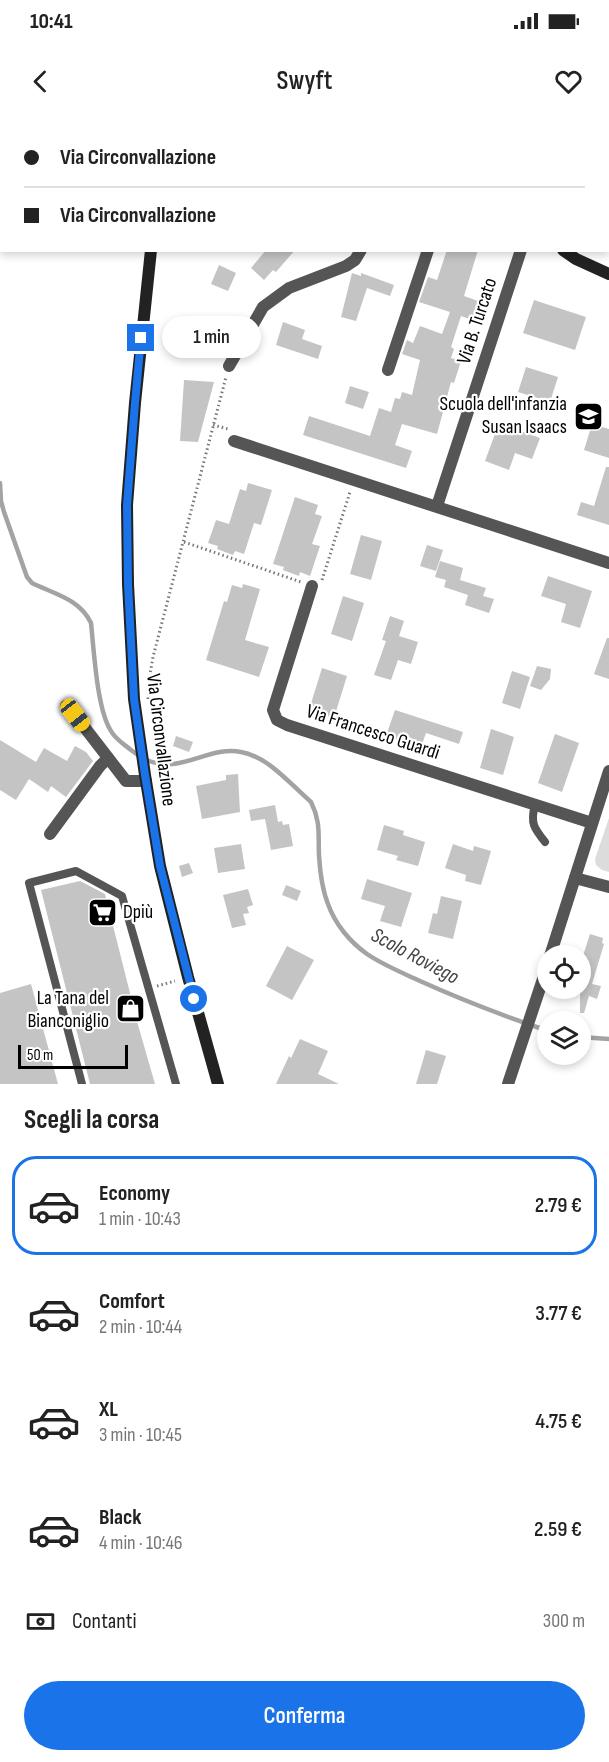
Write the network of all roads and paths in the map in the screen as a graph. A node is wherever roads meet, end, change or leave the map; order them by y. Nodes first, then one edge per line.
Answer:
1 (151, 252) edge
2 (360, 252) edge
3 (427, 252) edge
4 (520, 252) edge
5 (566, 252) edge
6 (609, 273) edge
7 (229, 366) joint
8 (388, 370) dead end
9 (234, 441) dead end
10 (354, 479) junction
11 (437, 506) junction
12 (184, 542) junction
13 (609, 563) edge
14 (312, 586) junction
15 (66, 706) dead end
16 (149, 709) dead end
17 (108, 758) junction
18 (609, 771) edge
19 (145, 778) junction
20 (535, 805) junction
21 (592, 823) junction
22 (50, 834) dead end
23 (545, 842) dead end
24 (575, 878) junction
25 (609, 887) edge
26 (554, 945) edge
27 (537, 998) edge
28 (82, 1084) edge
29 (176, 1084) edge
30 (218, 1084) edge
31 (508, 1084) edge

1 - 19 main road, Via Circonvallazione
2 - 7 street
3 - 8 street
4 - 11 street, Via B. Turcato
5 - 6 main road
7 - 12 path
9 - 10 street
10 - 11 street
10 - 14 path
11 - 13 street
12 - 14 path
12 - 16 path
14 - 20 street, Via Francesco Guardi
15 - 17 street
17 - 19 street
17 - 22 street
18 - 21 street
19 - 30 main road, Via Circonvallazione
20 - 21 street, Via Francesco Guardi
20 - 23 lane
21 - 24 street
24 - 25 street
24 - 26 street
27 - 31 street
28 - 29 lane

